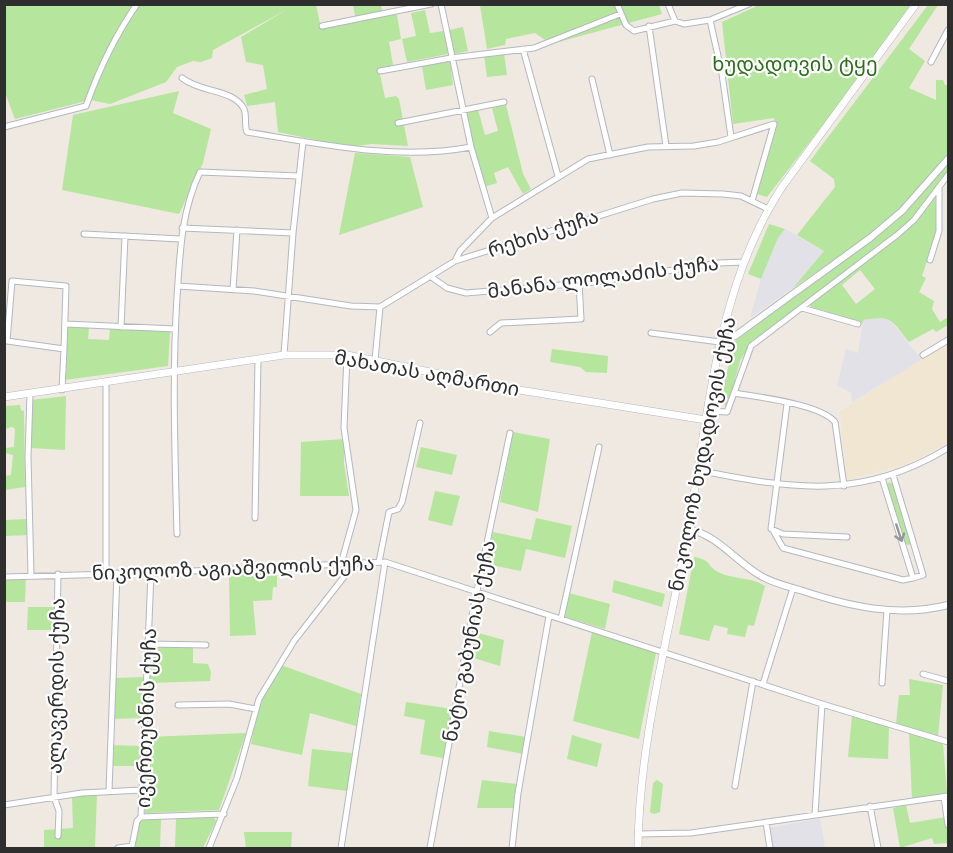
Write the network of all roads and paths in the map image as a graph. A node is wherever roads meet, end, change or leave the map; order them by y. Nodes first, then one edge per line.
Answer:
1 (137, 4) edge
2 (431, 4) edge
3 (441, 4) edge
4 (617, 4) edge
5 (668, 4) edge
6 (750, 4) edge
7 (916, 4) edge
8 (620, 14) junction
9 (710, 20) junction
10 (675, 21) junction
11 (322, 26) dead end
12 (649, 26) junction
13 (948, 30) edge
14 (523, 49) junction
15 (451, 57) junction
16 (931, 62) dead end
17 (380, 70) dead end
18 (182, 78) dead end
19 (592, 79) dead end
20 (504, 102) dead end
21 (461, 111) junction
22 (398, 123) dead end
23 (4, 127) edge
24 (731, 137) junction
25 (303, 141) junction
26 (666, 146) junction
27 (471, 147) junction
28 (610, 155) junction
29 (948, 159) edge
30 (948, 175) edge
31 (299, 176) junction
32 (558, 176) junction
33 (939, 188) junction
34 (752, 201) junction
35 (768, 209) junction
36 (492, 218) junction
37 (182, 228) junction
38 (237, 230) junction
39 (293, 233) junction
40 (84, 234) dead end
41 (125, 236) junction
42 (181, 239) junction
43 (930, 260) dead end
44 (455, 261) junction
45 (744, 262) junction
46 (430, 276) junction
47 (579, 282) junction
48 (178, 286) junction
49 (233, 290) junction
50 (288, 295) junction
51 (380, 307) junction
52 (802, 308) junction
53 (66, 324) junction
54 (858, 324) dead end
55 (121, 327) junction
56 (175, 329) junction
57 (490, 332) dead end
58 (651, 333) dead end
59 (948, 340) edge
60 (720, 341) junction
61 (63, 349) junction
62 (284, 355) junction
63 (347, 355) junction
64 (924, 355) dead end
65 (258, 360) junction
66 (375, 360) junction
67 (173, 372) junction
68 (106, 384) junction
69 (62, 390) junction
70 (734, 393) junction
71 (30, 394) junction
72 (4, 397) edge
73 (787, 404) junction
74 (708, 411) junction
75 (706, 420) junction
76 (420, 423) dead end
77 (510, 433) dead end
78 (599, 447) dead end
79 (948, 448) edge
80 (697, 470) junction
81 (893, 475) junction
82 (882, 478) junction
83 (776, 486) junction
84 (844, 486) junction
85 (255, 518) dead end
86 (688, 529) junction
87 (774, 532) junction
88 (177, 534) dead end
89 (847, 537) dead end
90 (382, 562) junction
91 (341, 564) junction
92 (354, 564) junction
93 (106, 573) junction
94 (117, 573) junction
95 (151, 573) junction
96 (58, 574) junction
97 (31, 575) junction
98 (4, 577) edge
99 (913, 578) junction
100 (793, 588) junction
101 (477, 594) junction
102 (948, 605) edge
103 (886, 610) junction
104 (549, 616) junction
105 (561, 619) junction
106 (148, 644) junction
107 (206, 645) dead end
108 (664, 653) junction
109 (923, 674) dead end
110 (753, 681) junction
111 (948, 681) edge
112 (882, 683) dead end
113 (763, 684) junction
114 (822, 704) junction
115 (178, 705) dead end
116 (256, 709) junction
117 (948, 742) edge
118 (735, 786) dead end
119 (142, 790) junction
120 (109, 791) junction
121 (54, 797) junction
122 (946, 797) edge
123 (4, 806) edge
124 (870, 806) junction
125 (224, 814) junction
126 (815, 814) junction
127 (141, 817) junction
128 (766, 822) junction
129 (948, 825) edge
130 (638, 834) junction
131 (57, 836) dead end
132 (118, 849) edge
133 (209, 849) edge
134 (340, 849) edge
135 (430, 849) edge
136 (512, 849) edge
137 (638, 849) edge
138 (770, 849) edge
139 (878, 849) edge

1 - 23 street
2 - 11 street
3 - 15 street
4 - 8 street
5 - 10 street
6 - 9 street
7 - 35 main road, ნიკოლოზ ხუდადოვის ქუჩა
8 - 12 street
8 - 14 street
9 - 10 street
9 - 24 street
10 - 12 street
12 - 26 street
13 - 16 street
14 - 15 street
14 - 32 street
15 - 17 street
15 - 21 street
18 - 25 street
19 - 28 street
20 - 21 street
21 - 22 street
21 - 27 street
24 - 26 street
24 - 34 street
25 - 27 street
25 - 31 street
26 - 28 street
27 - 36 street
28 - 32 street
29 - 60 street
30 - 33 street
31 - 37 street
31 - 39 street
32 - 36 street
33 - 43 street
33 - 52 street
34 - 35 street, რეხის ქუჩა
34 - 44 street, რეხის ქუჩა
35 - 45 main road, ნიკოლოზ ხუდადოვის ქუჩა
36 - 44 street
37 - 38 street
37 - 42 street
38 - 39 street
38 - 49 street
39 - 50 street
40 - 41 street
41 - 42 street
41 - 55 street
42 - 48 street
44 - 46 street, რეხის ქუჩა
45 - 47 street, მანანა ლოლაძის ქუჩა
45 - 60 main road, ნიკოლოზ ხუდადოვის ქუჩა
46 - 47 street, მანანა ლოლაძის ქუჩა
46 - 51 street, რეხის ქუჩა
47 - 57 street
48 - 49 street
48 - 56 street
49 - 50 street
50 - 51 street
50 - 62 street
51 - 66 street
52 - 54 street
52 - 70 street
53 - 55 street
53 - 61 street
53 - 61 street
55 - 56 street
56 - 67 street
58 - 60 street
59 - 64 street
60 - 74 main road, ნიკოლოზ ხუდადოვის ქუჩა
61 - 69 street
62 - 63 main road, მახათას აღმართი
62 - 65 main road, მახათას აღმართი
63 - 66 main road, მახათას აღმართი
63 - 91 street
65 - 67 main road, მახათას აღმართი
65 - 85 street
66 - 75 main road, მახათას აღმართი
67 - 68 main road, მახათას აღმართი
67 - 88 street
68 - 69 main road, მახათას აღმართი
68 - 93 street
69 - 71 main road, მახათას აღმართი
70 - 73 street
70 - 74 street
71 - 72 main road, მახათას აღმართი
71 - 97 street
73 - 83 street
73 - 84 street
74 - 75 main road, ნიკოლოზ ხუდადოვის ქუჩა
75 - 80 main road, ნიკოლოზ ხუდადოვის ქუჩა
76 - 90 street
77 - 101 street, ნატო გაბუნიას ქუჩა
78 - 105 street
79 - 81 street
80 - 83 street
80 - 86 main road, ნიკოლოზ ხუდადოვის ქუჩა
81 - 82 street
81 - 99 street
82 - 84 street
82 -> 99 street
83 - 84 street
83 - 87 street
86 - 100 street
86 - 108 main road, ნიკოლოზ ხუდადოვის ქუჩა
87 - 89 street
87 - 99 street
90 - 92 street, ნიკოლოზ აგიაშვილის ქუჩა
90 - 101 street, ნიკოლოზ აგიაშვილის ქუჩა
90 - 134 street
91 - 92 street, ნიკოლოზ აგიაშვილის ქუჩა
91 - 95 street, ნიკოლოზ აგიაშვილის ქუჩა
92 - 116 street
93 - 94 street, ნიკოლოზ აგიაშვილის ქუჩა
93 - 96 street, ნიკოლოზ აგიაშვილის ქუჩა
94 - 95 street, ნიკოლოზ აგიაშვილის ქუჩა
94 - 120 street
95 - 106 street, ივერთუბნის ქუჩა
96 - 97 street, ნიკოლოზ აგიაშვილის ქუჩა
96 - 121 street, ალავერდის ქუჩა
97 - 98 street, ნიკოლოზ აგიაშვილის ქუჩა
100 - 103 street
100 - 113 street
101 - 104 street, ნიკოლოზ აგიაშვილის ქუჩა
101 - 135 street, ნატო გაბუნიას ქუჩა
102 - 103 street
103 - 112 street
104 - 105 street, ნიკოლოზ აგიაშვილის ქუჩა
104 - 136 street
105 - 108 street, ნიკოლოზ აგიაშვილის ქუჩა
106 - 107 street
106 - 119 street, ივერთუბნის ქუჩა
108 - 110 street, ნიკოლოზ აგიაშვილის ქუჩა
108 - 130 main road, ნიკოლოზ ხუდადოვის ქუჩა
109 - 111 street
110 - 113 street, ნიკოლოზ აგიაშვილის ქუჩა
110 - 118 street
113 - 114 street, ნიკოლოზ აგიაშვილის ქუჩა
114 - 117 street, ნიკოლოზ აგიაშვილის ქუჩა
114 - 126 street
115 - 116 street
116 - 125 street
119 - 120 street
119 - 127 street, ივერთუბნის ქუჩა
120 - 121 street
121 - 123 street
121 - 131 street, ალავერდის ქუჩა
122 - 124 street
122 - 129 street
124 - 126 street
124 - 139 street
125 - 127 street, ივერთუბნის ქუჩა
125 - 133 street
126 - 128 street
127 - 132 street
128 - 130 street
128 - 138 street
130 - 137 main road, ნიკოლოზ ხუდადოვის ქუჩა

